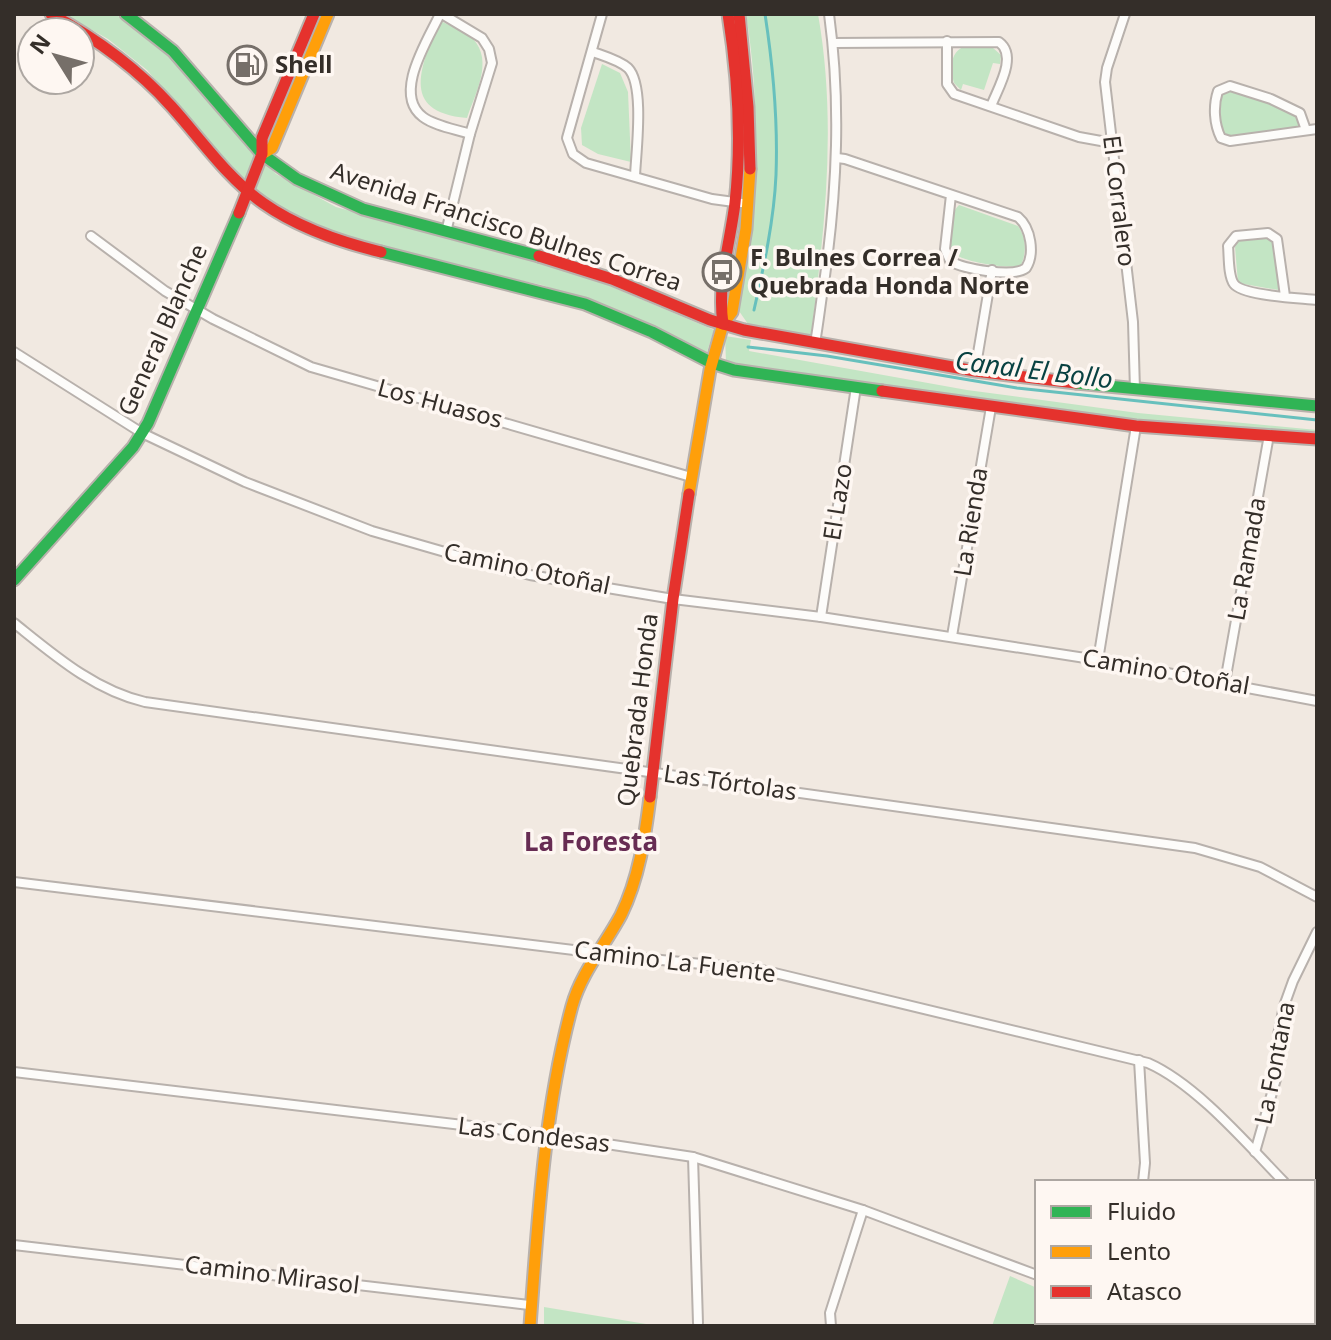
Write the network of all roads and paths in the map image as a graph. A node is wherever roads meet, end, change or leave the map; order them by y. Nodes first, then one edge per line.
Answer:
1 (51, 14) edge
2 (126, 14) edge
3 (314, 14) edge
4 (328, 14) edge
5 (441, 14) edge
6 (602, 14) edge
7 (728, 14) edge
8 (739, 14) edge
9 (829, 14) edge
10 (1125, 14) edge
11 (322, 20) edge
12 (305, 33) junction
13 (947, 41) junction
14 (833, 43) junction
15 (593, 52) junction
16 (300, 80) junction
17 (991, 106) junction
18 (1317, 129) edge
19 (1306, 130) junction
20 (470, 134) junction
21 (1112, 143) junction
22 (262, 154) junction
23 (837, 158) junction
24 (635, 176) junction
25 (248, 191) junction
26 (951, 195) junction
27 (735, 202) junction
28 (749, 204) junction
29 (446, 232) junction
30 (91, 236) dead end
31 (992, 270) junction
32 (1285, 296) junction
33 (1317, 300) edge
34 (197, 310) junction
35 (723, 324) junction
36 (815, 343) junction
37 (14, 352) edge
38 (712, 363) junction
39 (975, 371) junction
40 (856, 387) junction
41 (1135, 390) junction
42 (1317, 406) edge
43 (991, 407) junction
44 (1136, 426) junction
45 (142, 433) junction
46 (1269, 435) junction
47 (1317, 439) edge
48 (691, 477) junction
49 (14, 580) edge
50 (673, 599) junction
51 (821, 617) junction
52 (14, 623) edge
53 (952, 636) junction
54 (1098, 660) junction
55 (1225, 682) junction
56 (1317, 701) edge
57 (653, 772) junction
58 (14, 882) edge
59 (1317, 897) edge
60 (1317, 932) edge
61 (600, 952) junction
62 (1139, 1060) junction
63 (14, 1072) edge
64 (547, 1135) junction
65 (1255, 1152) junction
66 (693, 1157) junction
67 (1143, 1180) edge
68 (1282, 1180) edge
69 (863, 1210) junction
70 (14, 1245) edge
71 (1035, 1274) edge
72 (529, 1305) junction
73 (698, 1323) dead end
74 (530, 1326) edge
75 (831, 1326) edge

1 - 25 street, Avenida Francisco Bulnes Correa
2 - 22 street, Avenida Francisco Bulnes Correa
3 - 12 street, General Blanche
4 - 11 street, General Blanche
5 - 20 street
5 - 20 street
6 - 15 street
7 - 27 street
8 - 28 street
9 - 14 street
10 - 21 street, El Corralero
11 - 16 street, General Blanche
12 - 16 street
12 - 22 street, General Blanche
13 - 14 street
13 - 17 street
13 - 17 street
14 - 23 street
15 - 24 street
15 - 24 street
16 - 22 street, General Blanche
17 - 21 street
18 - 19 street
19 - 19 street
20 - 29 street
21 - 41 street, El Corralero
22 - 25 street, General Blanche
22 - 29 street, Avenida Francisco Bulnes Correa
23 - 26 street
23 - 36 street
24 - 27 street
25 - 34 street, General Blanche
25 - 38 street, Avenida Francisco Bulnes Correa
26 - 31 street
26 - 31 street
27 - 28 street
27 - 35 street
28 - 35 street
29 - 35 street, Avenida Francisco Bulnes Correa
30 - 34 street, Los Huasos
31 - 39 street
32 - 32 street
32 - 33 street
34 - 45 street, General Blanche
34 - 48 street, Los Huasos
35 - 36 street, Avenida Francisco Bulnes Correa
35 - 38 street, Quebrada Honda
36 - 39 street, Avenida Francisco Bulnes Correa
37 - 45 street, Camino Otoñal
38 - 40 street, Avenida Francisco Bulnes Correa
38 - 48 street, Quebrada Honda
39 - 41 street, Avenida Francisco Bulnes Correa
40 - 43 street, Avenida Francisco Bulnes Correa
40 - 51 street, El Lazo
41 - 42 street, Avenida Francisco Bulnes Correa
43 - 44 street, Avenida Francisco Bulnes Correa
43 - 53 street, La Rienda
44 - 46 street, Avenida Francisco Bulnes Correa
44 - 54 street
45 - 49 street, General Blanche
45 - 50 street, Camino Otoñal
46 - 47 street, Avenida Francisco Bulnes Correa
46 - 55 street, La Ramada
48 - 50 street, Quebrada Honda
50 - 51 street, Camino Otoñal
50 - 57 street, Quebrada Honda
51 - 53 street, Camino Otoñal
52 - 57 street, Las Tórtolas
53 - 54 street, Camino Otoñal
54 - 55 street, Camino Otoñal
55 - 56 street, Camino Otoñal
57 - 59 street, Las Tórtolas
57 - 61 street, Quebrada Honda
58 - 61 street, Camino La Fuente
60 - 65 street, La Fontana
61 - 62 street, Camino La Fuente
61 - 64 street, Quebrada Honda
62 - 65 street, Camino La Fuente
62 - 67 street
63 - 64 street, Las Condesas
64 - 66 street, Las Condesas
64 - 72 street, Quebrada Honda
65 - 68 street, Camino La Fuente
66 - 69 street, Las Condesas
66 - 73 street
69 - 71 street, Las Condesas
69 - 75 street
70 - 72 street, Camino Mirasol
72 - 74 street, Quebrada Honda

